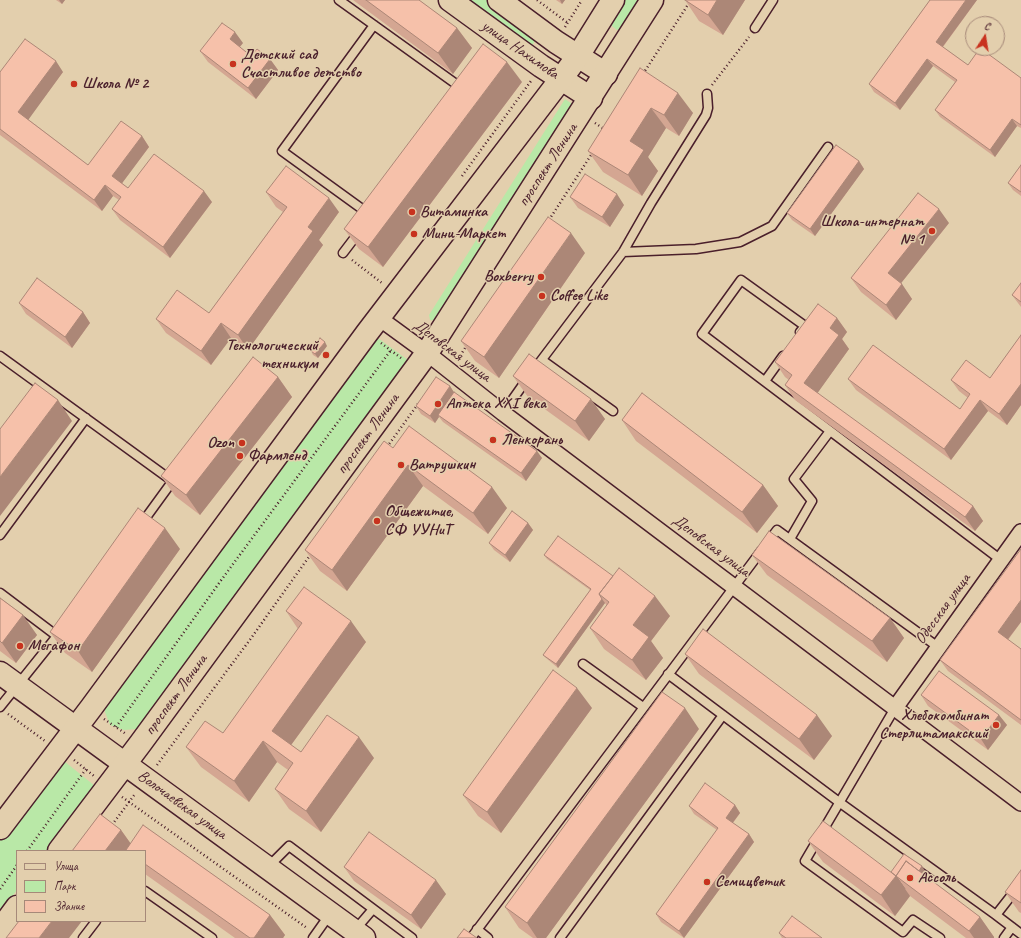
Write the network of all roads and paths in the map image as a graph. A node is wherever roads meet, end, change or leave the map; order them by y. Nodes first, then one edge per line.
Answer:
1 (340, 0) edge
2 (450, 0) edge
3 (537, 0) edge
4 (582, 0) edge
5 (613, 0) edge
6 (652, 0) edge
7 (691, 0) edge
8 (773, 0) edge
9 (509, 5) edge
10 (568, 23) junction
11 (374, 25) junction
12 (755, 28) joint
13 (564, 29) dead end
14 (578, 56) junction
15 (606, 74) junction
16 (561, 79) junction
17 (640, 79) edge
18 (465, 90) edge
19 (707, 94) joint
20 (591, 98) junction
21 (828, 147) dead end
22 (594, 151) edge
23 (546, 224) edge
24 (623, 252) junction
25 (343, 253) joint
26 (382, 283) dead end
27 (377, 329) junction
28 (796, 339) edge
29 (468, 343) edge
30 (391, 350) junction
31 (787, 351) edge
32 (427, 353) junction
33 (0, 356) edge
34 (403, 360) dead end
35 (542, 360) junction
36 (447, 369) junction
37 (764, 381) junction
38 (421, 399) edge
39 (613, 411) dead end
40 (503, 413) junction
41 (86, 418) junction
42 (830, 431) junction
43 (385, 450) edge
44 (136, 531) edge
45 (1021, 532) edge
46 (0, 535) edge
47 (790, 539) junction
48 (312, 552) edge
49 (1001, 560) junction
50 (734, 586) junction
51 (0, 593) edge
52 (66, 624) edge
53 (57, 636) junction
54 (938, 647) junction
55 (583, 664) dead end
56 (0, 673) edge
57 (668, 674) junction
58 (18, 686) junction
59 (644, 707) junction
60 (895, 708) junction
61 (3, 710) edge
62 (99, 715) dead end
63 (723, 716) junction
64 (76, 728) junction
65 (47, 742) dead end
66 (125, 763) junction
67 (86, 769) dead end
68 (153, 770) dead end
69 (138, 790) dead end
70 (117, 793) dead end
71 (129, 802) junction
72 (839, 802) junction
73 (1021, 803) edge
74 (111, 826) edge
75 (0, 828) edge
76 (28, 850) edge
77 (60, 850) edge
78 (16, 866) edge
79 (268, 868) junction
80 (1021, 884) edge
81 (0, 889) edge
82 (146, 892) edge
83 (16, 908) edge
84 (373, 909) junction
85 (330, 914) junction
86 (996, 915) junction
87 (95, 922) edge
88 (1012, 927) junction
89 (477, 929) junction
90 (0, 930) edge
91 (1021, 934) edge
92 (359, 935) edge
93 (314, 936) edge
94 (82, 938) edge
95 (212, 938) edge
96 (412, 938) edge
97 (471, 938) edge
98 (488, 938) edge
99 (560, 938) edge
100 (940, 938) edge
101 (1004, 938) edge

1 - 11 lane
2 - 16 main road, улица Нахимова
3 - 10 path
4 - 10 path
5 - 14 main road
6 - 15 main road, проспект Ленина
7 - 17 path
8 - 12 lane
9 - 14 main road, улица Нахимова
10 - 13 path
11 - 18 lane
11 - 25 lane
12 - 19 path
14 - 15 main road, улица Нахимова
14 - 16 main road
15 - 20 main road, проспект Ленина
16 - 20 main road, улица Нахимова
16 - 27 main road
19 - 24 lane
20 - 32 main road, проспект Ленина
21 - 24 lane
22 - 23 path
24 - 35 lane
25 - 26 path
27 - 30 path
27 - 32 street, Деповская улица
27 - 64 main road
28 - 37 lane
29 - 36 path
30 - 34 path
30 - 62 path
31 - 37 lane
32 - 36 street, Деповская улица
32 - 66 main road, проспект Ленина
33 - 41 lane
35 - 39 lane
35 - 40 lane
36 - 40 street, Деповская улица
37 - 42 lane
38 - 43 path
40 - 50 street, Деповская улица
41 - 44 lane
41 - 46 lane
42 - 47 lane
42 - 49 lane
45 - 49 street, Одесская улица
47 - 50 lane
47 - 54 lane
48 - 68 path
49 - 54 street, Одесская улица
50 - 57 lane
50 - 60 street, Деповская улица
51 - 53 lane
52 - 53 lane
53 - 58 lane
54 - 60 street, Одесская улица
55 - 59 lane
56 - 58 main road, Волочаевская улица
57 - 59 lane
57 - 63 lane
58 - 61 lane
58 - 64 main road, Волочаевская улица
59 - 89 lane
60 - 72 lane
60 - 73 street, Деповская улица
61 - 65 path
63 - 72 lane
63 - 99 lane
64 - 66 main road, Волочаевская улица
64 - 75 main road
66 - 77 main road, проспект Ленина
66 - 79 main road, Волочаевская улица
67 - 76 path
69 - 71 path
70 - 71 path
71 - 74 path
71 - 93 path
72 - 86 lane
72 - 100 lane
78 - 81 path
79 - 84 lane
79 - 85 main road, Волочаевская улица
80 - 86 lane
82 - 95 lane
83 - 90 main road
84 - 92 lane
84 - 96 lane
85 - 92 main road, Волочаевская улица
85 - 93 lane
86 - 88 lane
87 - 94 lane
88 - 91 lane
88 - 101 lane
89 - 97 lane
89 - 98 lane

